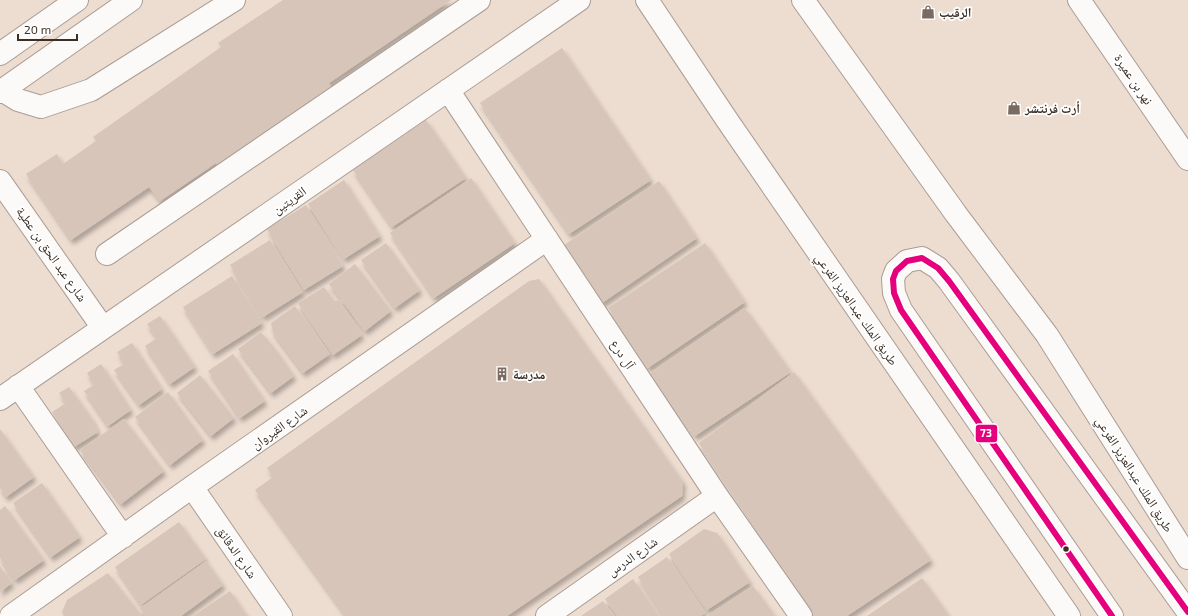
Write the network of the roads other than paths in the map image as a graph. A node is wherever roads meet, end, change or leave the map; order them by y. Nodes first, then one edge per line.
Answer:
1 (77, 0) edge
2 (131, 0) edge
3 (479, 0) edge
4 (579, 0) edge
5 (647, 0) edge
6 (803, 0) edge
7 (1079, 0) edge
8 (231, 1) edge
9 (0, 54) edge
10 (448, 90) junction
11 (1, 91) edge
12 (1188, 159) edge
13 (0, 181) edge
14 (547, 239) junction
15 (107, 254) dead end
16 (103, 328) junction
17 (18, 386) junction
18 (0, 399) edge
19 (192, 487) junction
20 (717, 496) junction
21 (123, 537) junction
22 (1188, 558) edge
23 (37, 609) edge
24 (1188, 612) edge
25 (11, 616) edge
26 (281, 616) edge
27 (546, 616) edge
28 (801, 616) edge
29 (1069, 616) edge
30 (1112, 616) edge

1 - 9 street
2 - 11 street
3 - 15 street
4 - 10 street, القريتين
5 - 29 street, طريق الملك عبدالعزيز الفرعي
6 - 22 street, طريق الملك عبدالعزيز الفرعي
7 - 12 street, نهر بن عميرة
8 - 11 street
10 - 14 street, آل درع
10 - 16 street, القريتين
13 - 16 street, شارع عبد الحق بن عطية
14 - 19 street, شارع القيروان
14 - 20 street, آل درع
16 - 17 street, القريتين
17 - 18 street, القريتين
17 - 21 street
19 - 21 street, شارع القيروان
19 - 26 street, شارع الدقائق
20 - 27 street, شارع الدرس
20 - 28 street, آل درع
21 - 23 street, شارع القيروان
23 - 25 street, شارع القيروان
24 - 30 street

